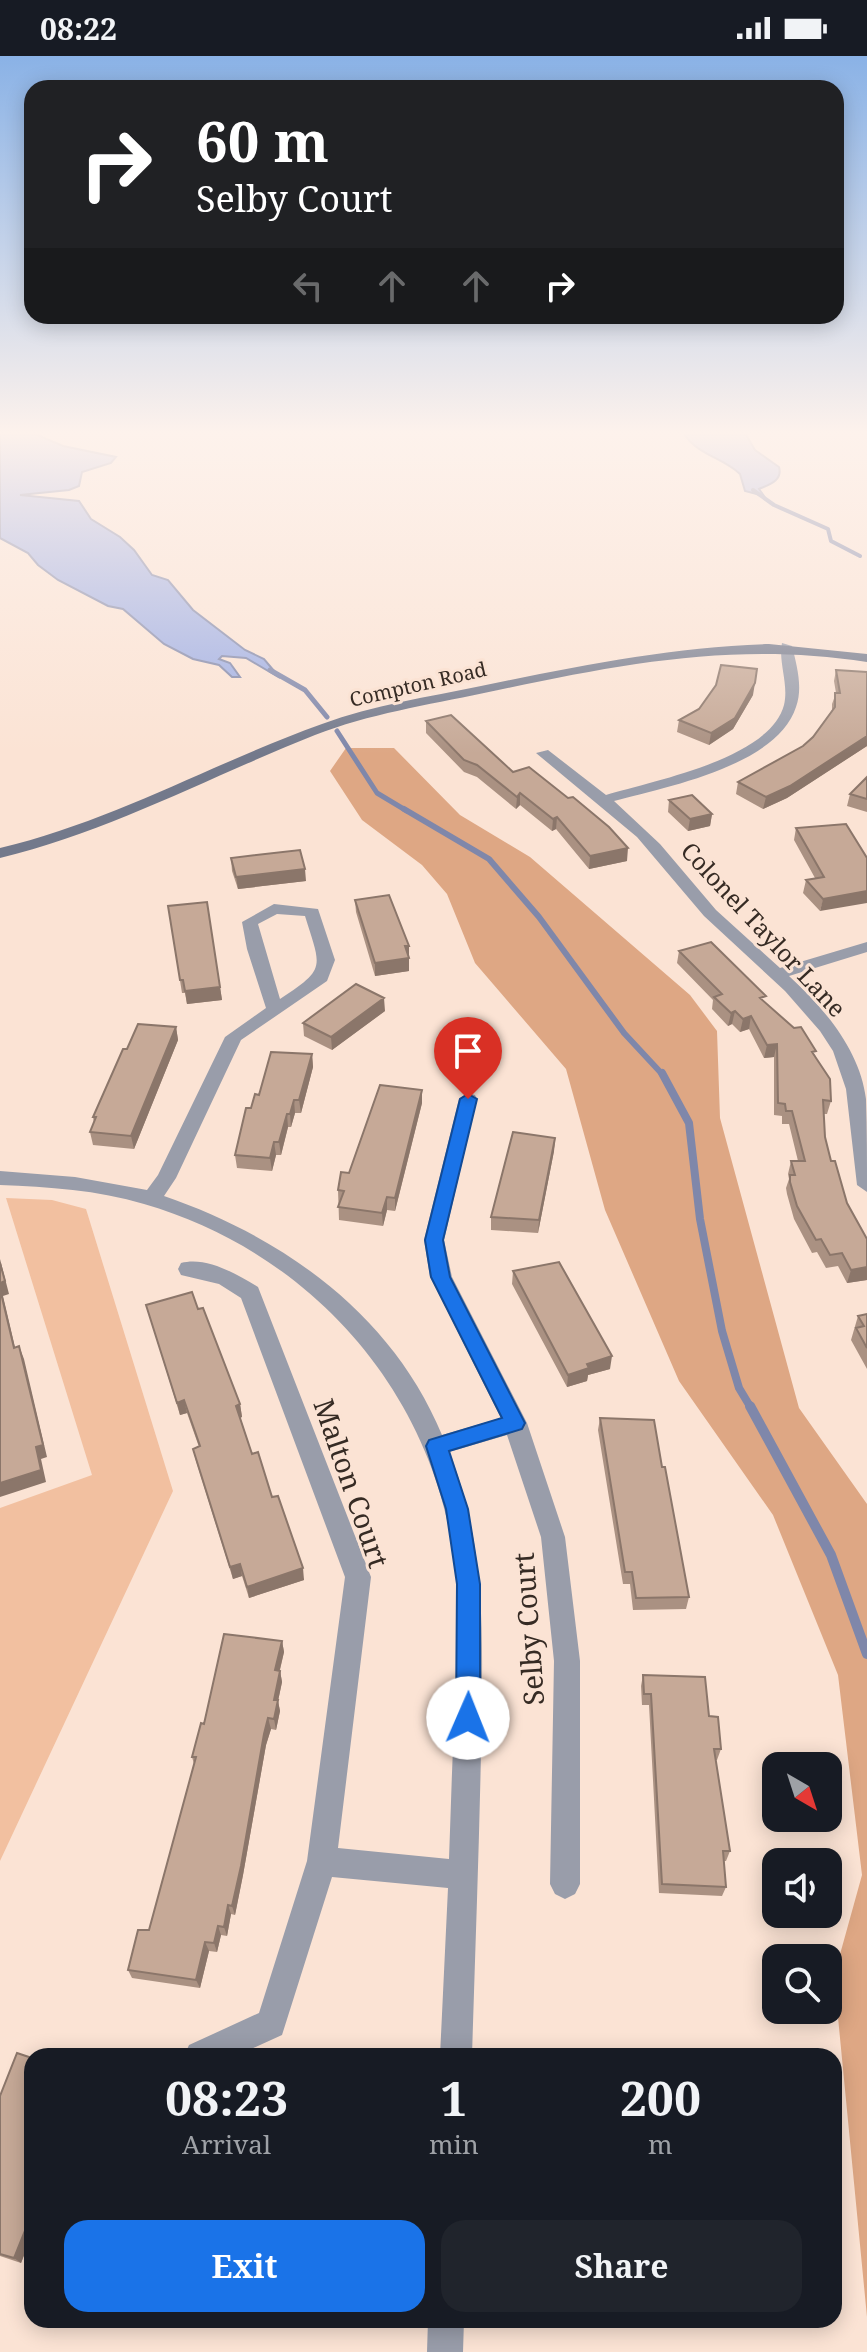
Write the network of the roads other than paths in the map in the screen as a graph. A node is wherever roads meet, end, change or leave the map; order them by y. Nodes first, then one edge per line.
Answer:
1 (786, 646) junction
2 (867, 658) edge
3 (543, 753) dead end
4 (603, 800) junction
5 (0, 853) edge
6 (867, 947) edge
7 (777, 974) junction
8 (274, 1008) junction
9 (468, 1099) dead end
10 (0, 1178) edge
11 (867, 1185) edge
12 (151, 1199) junction
13 (188, 1269) dead end
14 (515, 1423) junction
15 (436, 1446) junction
16 (322, 1861) junction
17 (463, 1875) junction
18 (565, 1884) dead end
19 (218, 2048) edge
20 (456, 2048) edge
21 (446, 2328) edge
22 (445, 2352) edge

1 - 2 street, Compton Road
1 - 4 street
1 - 5 street, Compton Road
3 - 4 street, Colonel Taylor Lane
4 - 7 street, Colonel Taylor Lane
6 - 7 street
7 - 11 street, Colonel Taylor Lane
8 - 8 street
8 - 12 street
9 - 14 street, Selby Court
10 - 12 street
12 - 15 street
13 - 16 street, Malton Court
14 - 15 street
14 - 18 street, Selby Court
15 - 17 street
16 - 17 street
16 - 19 street, Malton Court
17 - 20 street
21 - 22 street

